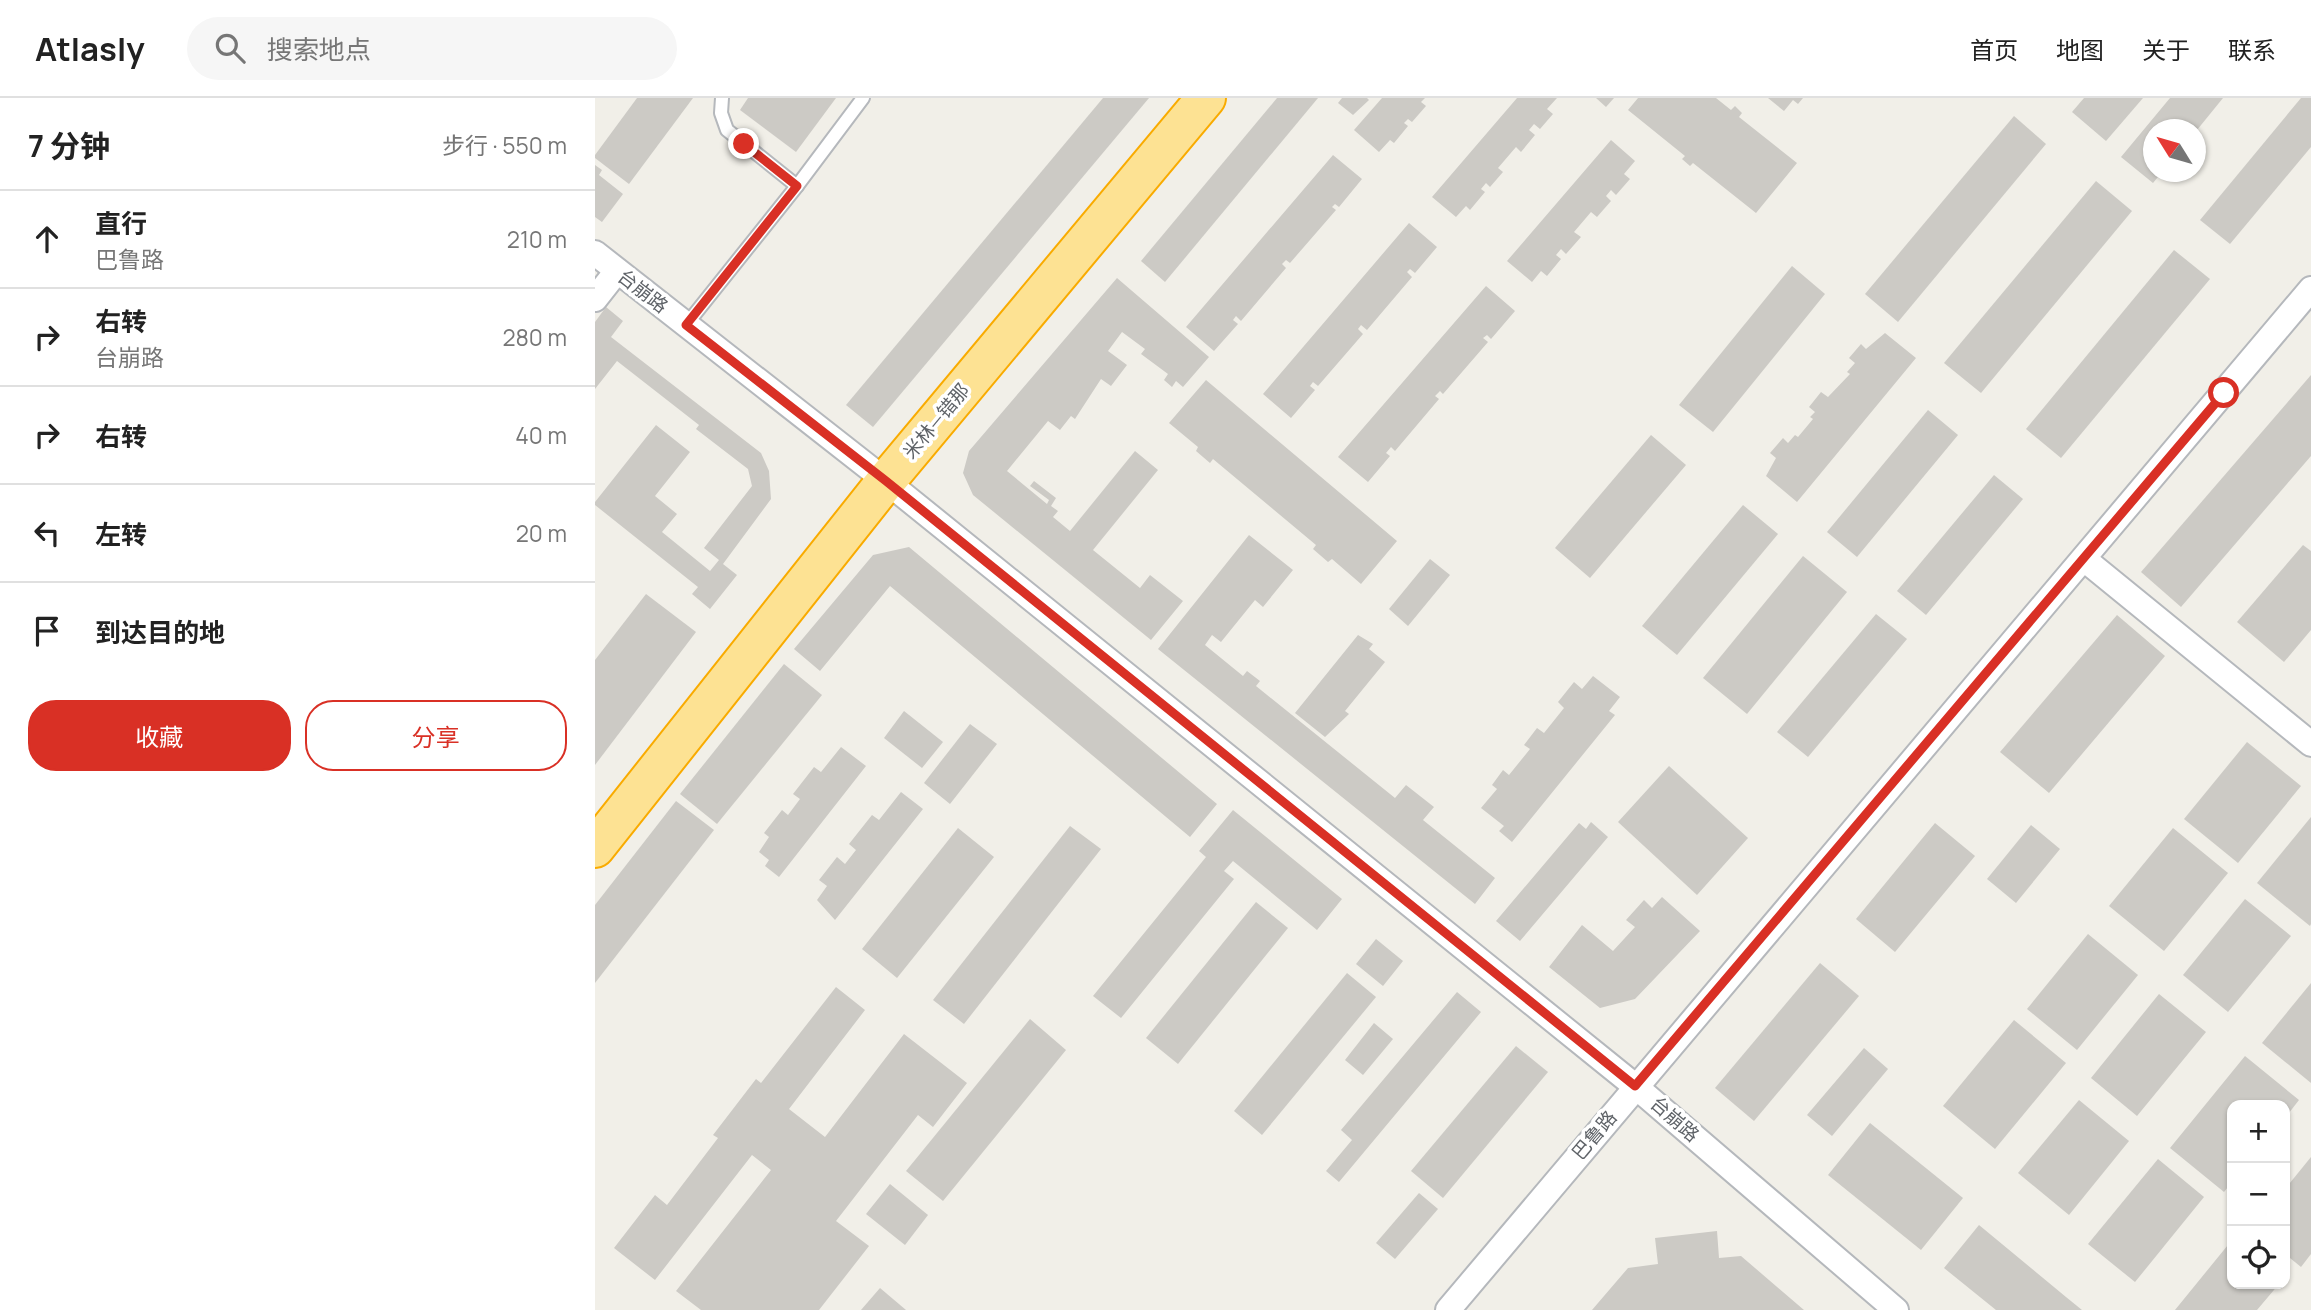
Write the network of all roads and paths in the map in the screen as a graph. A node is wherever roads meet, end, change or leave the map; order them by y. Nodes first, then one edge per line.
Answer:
1 (722, 98) edge
2 (863, 98) edge
3 (1206, 98) edge
4 (797, 186) junction
5 (595, 253) edge
6 (617, 271) junction
7 (2311, 289) edge
8 (595, 299) edge
9 (686, 325) junction
10 (886, 481) junction
11 (2084, 559) junction
12 (2311, 744) edge
13 (595, 848) edge
14 (1635, 1086) junction
15 (1448, 1310) edge
16 (1896, 1310) edge

1 - 4 lane
2 - 4 lane
3 - 10 highway, 米林—错那
4 - 9 lane
5 - 6 street, 台崩路
6 - 8 street
6 - 9 street, 台崩路
7 - 11 street, 巴鲁路
9 - 10 street, 台崩路
10 - 13 highway, 米林—错那
10 - 14 street, 台崩路
11 - 12 street
11 - 14 street, 巴鲁路
14 - 15 street, 巴鲁路
14 - 16 street, 台崩路

